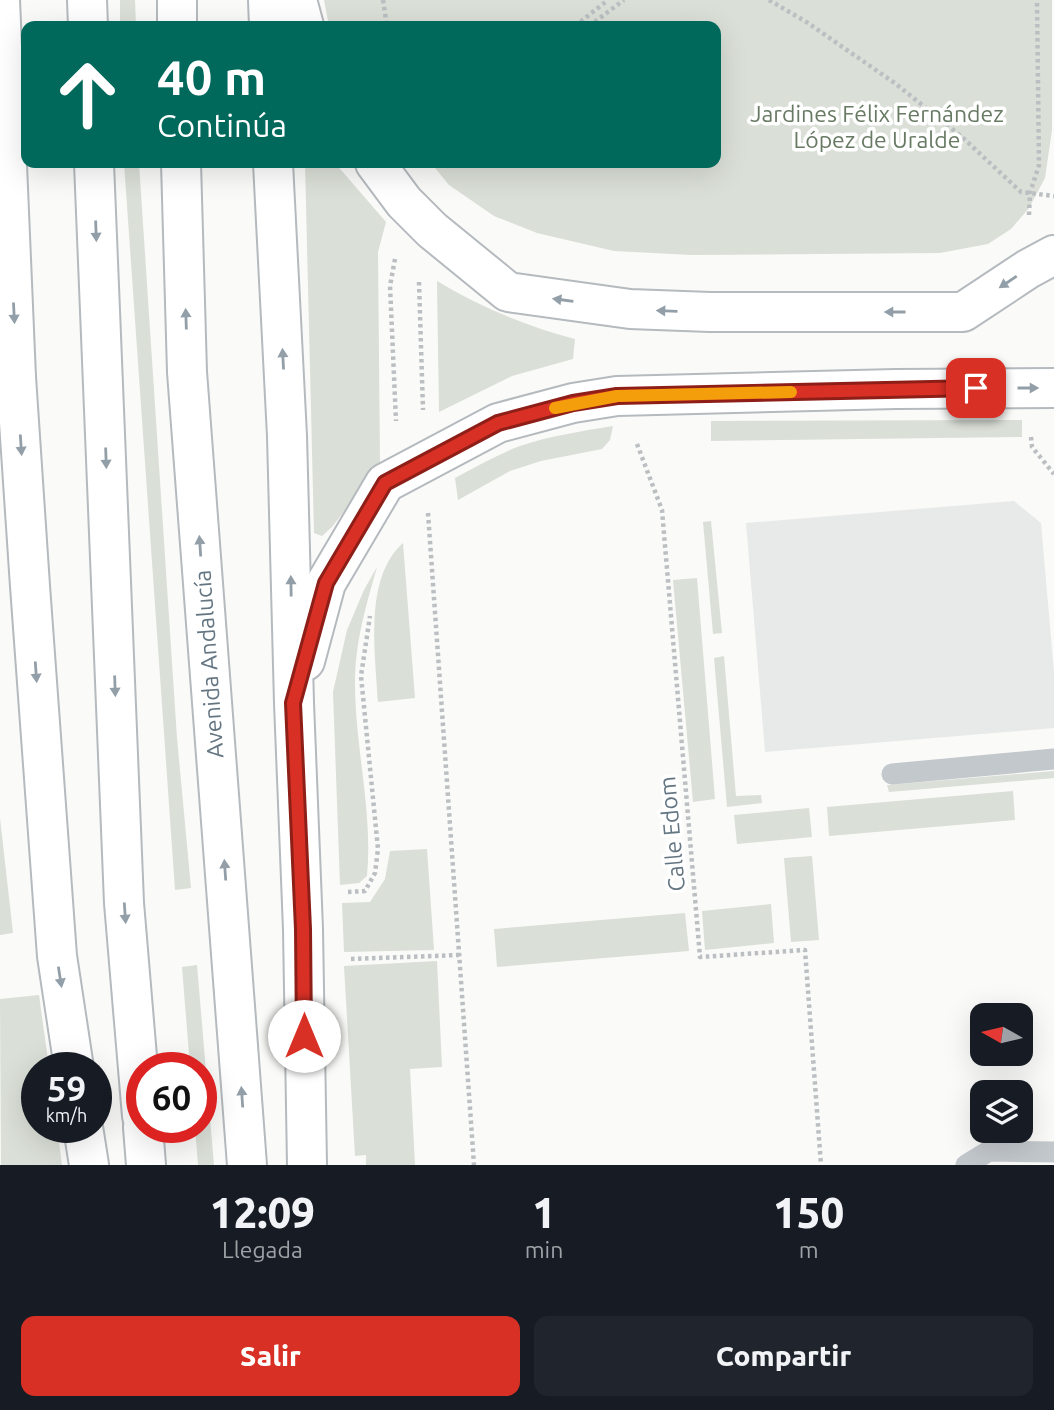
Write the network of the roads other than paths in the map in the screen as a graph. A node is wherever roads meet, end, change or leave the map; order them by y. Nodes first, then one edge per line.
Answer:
1 (0, 0) edge
2 (87, 0) edge
3 (177, 0) edge
4 (268, 0) edge
5 (297, 0) edge
6 (88, 21) edge
7 (177, 21) edge
8 (269, 21) edge
9 (303, 21) edge
10 (94, 168) edge
11 (181, 168) edge
12 (273, 168) edge
13 (378, 168) edge
14 (1054, 255) edge
15 (1054, 388) edge
16 (293, 703) junction
17 (1054, 759) edge
18 (892, 774) dead end
19 (72, 1052) edge
20 (137, 1052) edge
21 (86, 1143) edge
22 (144, 1143) edge
23 (1054, 1152) edge
24 (89, 1165) edge
25 (146, 1165) edge
26 (247, 1165) edge
27 (307, 1165) edge
28 (966, 1165) edge

1 -> 19 main road
2 - 6 main road
3 - 7 main road
4 - 8 main road
5 - 9 main road
10 -> 20 main road
26 -> 11 main road, Avenida Andalucía
16 -> 12 main road
14 -> 13 main road
16 -> 15 main road
16 - 27 main road
17 - 18 lane
21 - 24 main road
22 - 25 main road
23 - 28 lane

